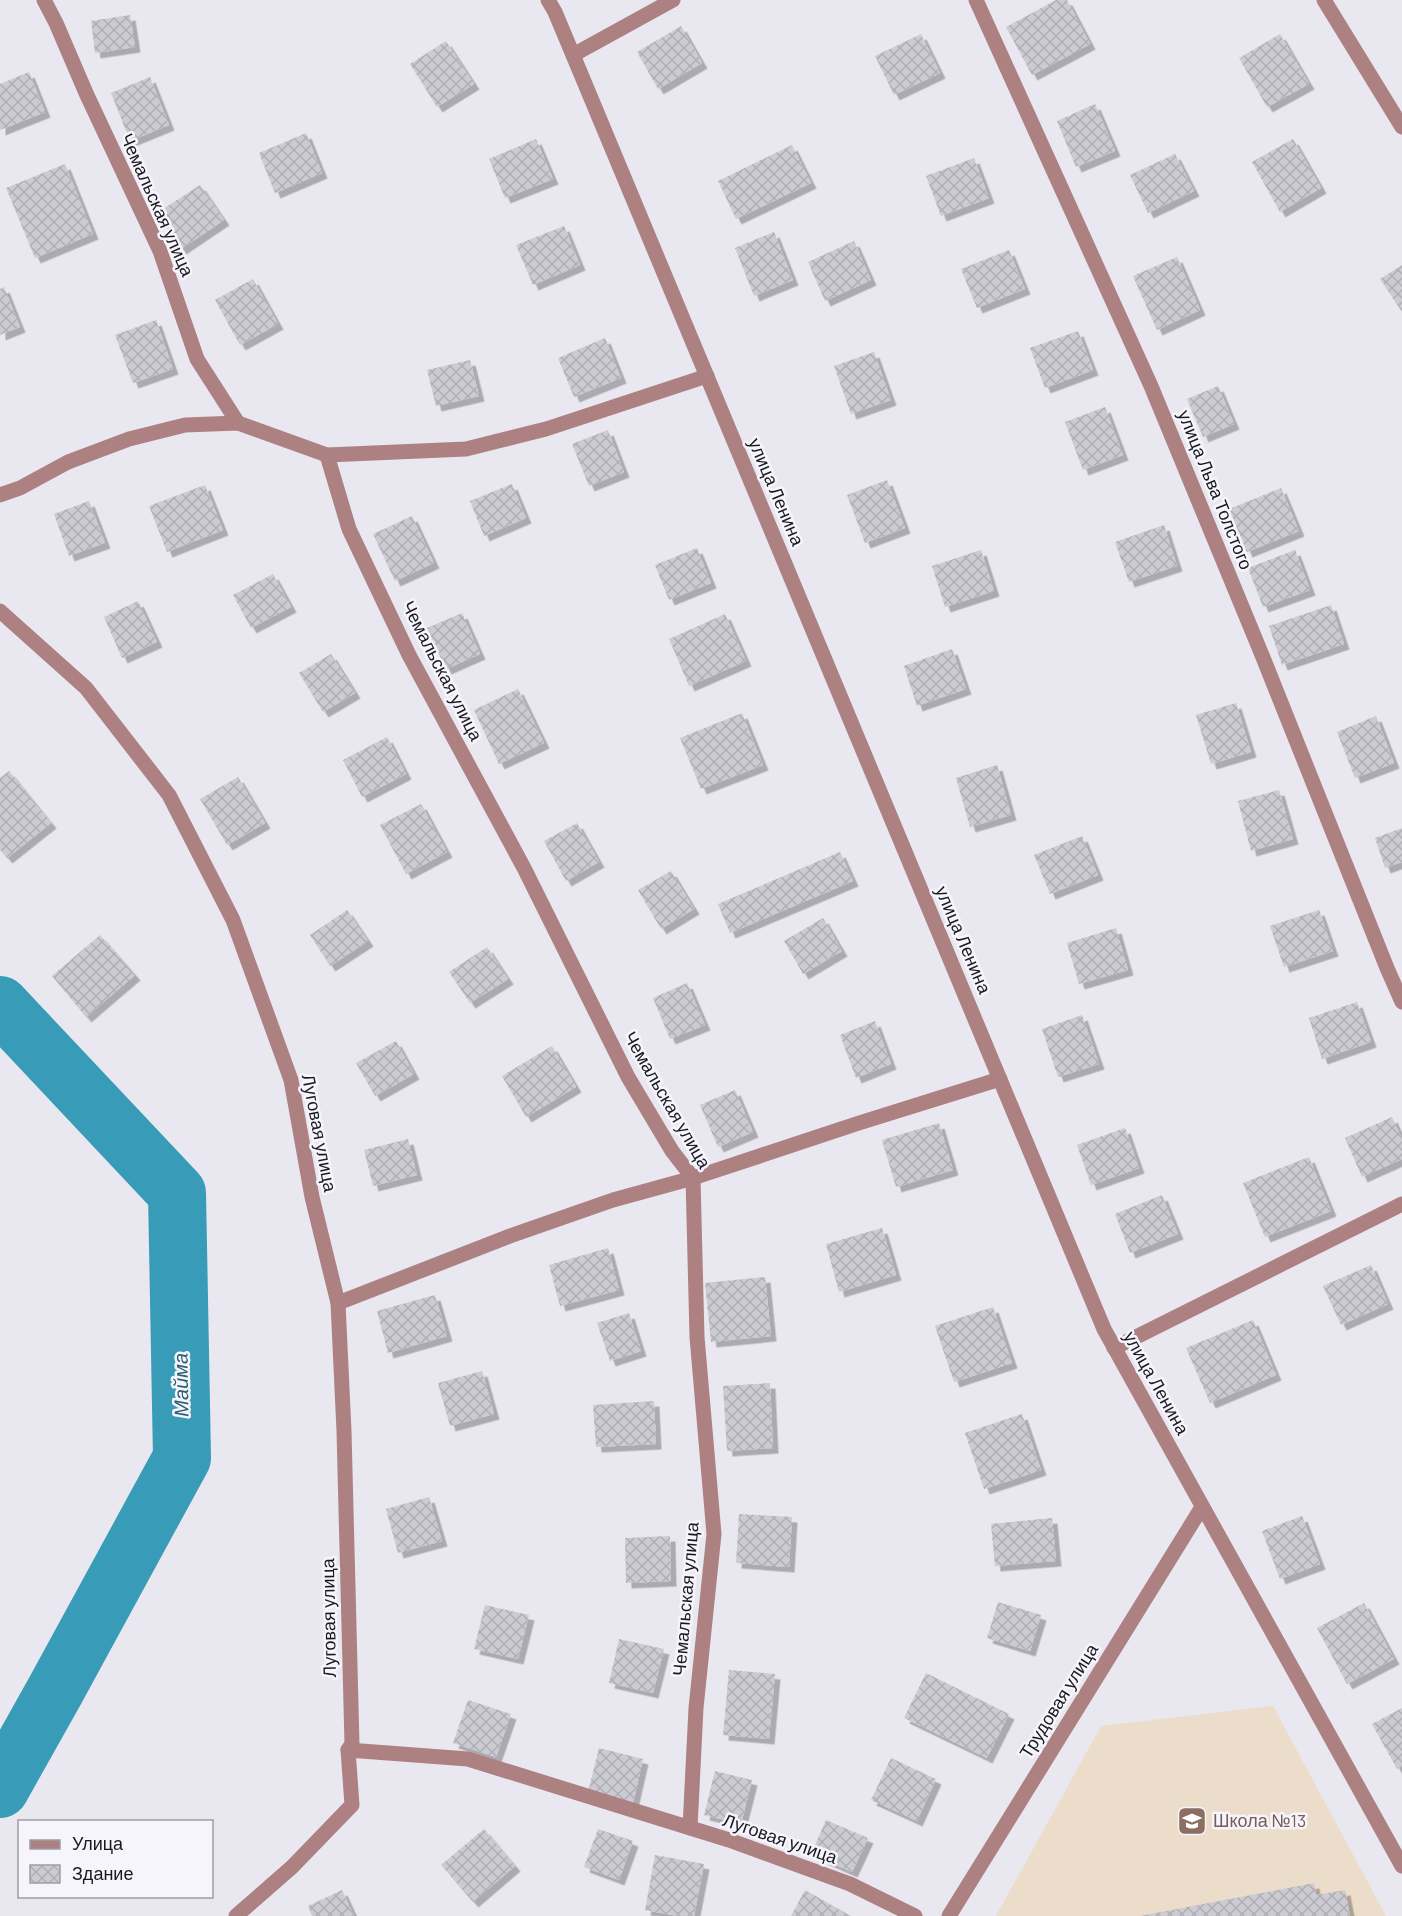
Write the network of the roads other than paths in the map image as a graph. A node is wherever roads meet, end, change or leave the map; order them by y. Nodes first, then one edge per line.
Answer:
1 (44, 0) edge
2 (548, 0) edge
3 (673, 0) edge
4 (976, 0) edge
5 (1324, 0) edge
6 (573, 55) junction
7 (1402, 127) edge
8 (707, 376) junction
9 (238, 423) junction
10 (327, 455) junction
11 (0, 495) edge
12 (0, 611) edge
13 (1402, 1002) edge
14 (1000, 1079) junction
15 (693, 1178) junction
16 (1402, 1204) edge
17 (338, 1303) junction
18 (1114, 1348) junction
19 (1202, 1507) junction
20 (348, 1750) junction
21 (690, 1828) junction
22 (1402, 1866) edge
23 (236, 1916) edge
24 (915, 1916) edge
25 (949, 1916) edge

1 - 9 street, Чемальская улица
2 - 6 street, улица Ленина
3 - 6 street
4 - 13 street, улица Льва Толстого
5 - 7 street
6 - 8 street, улица Ленина
8 - 10 street
8 - 14 street, улица Ленина
9 - 10 street
9 - 11 street
10 - 15 street, Чемальская улица
12 - 17 street, Луговая улица
14 - 15 street
14 - 18 street, улица Ленина
15 - 17 street
15 - 21 street, Чемальская улица
16 - 18 street
17 - 20 street, Луговая улица
18 - 19 street, улица Ленина
19 - 22 street, улица Ленина
19 - 25 street, Трудовая улица
20 - 21 street, Луговая улица
20 - 23 street, Луговая улица
21 - 24 street, Луговая улица

